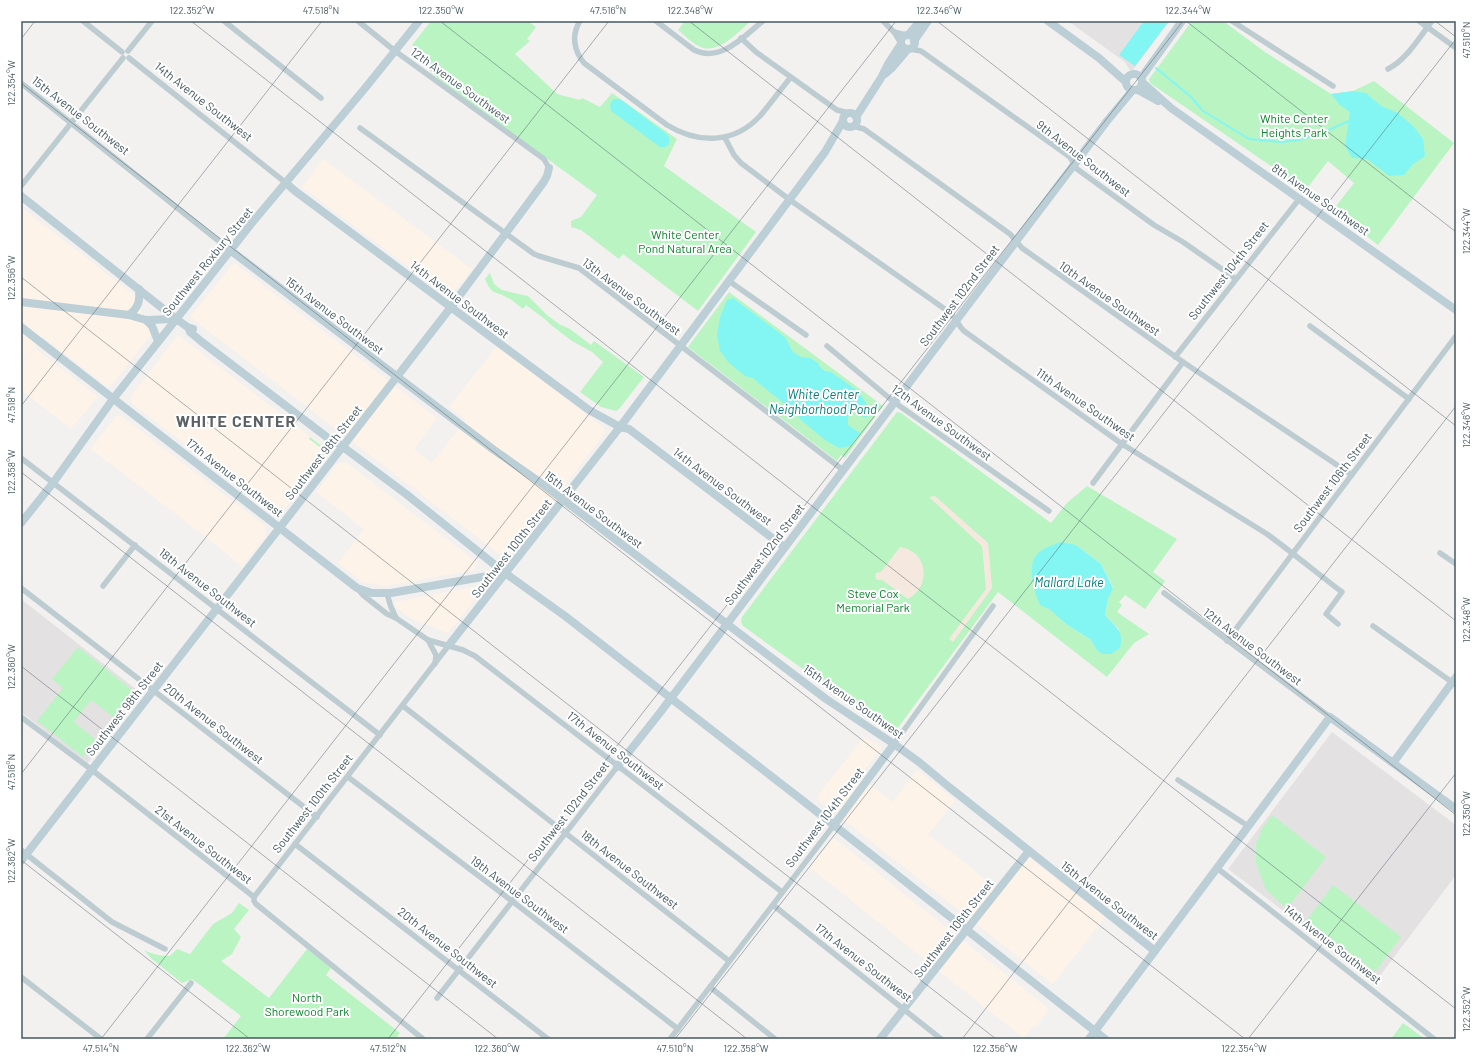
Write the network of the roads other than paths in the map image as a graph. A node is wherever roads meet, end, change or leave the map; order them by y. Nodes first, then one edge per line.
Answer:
1 (83, 21) edge
2 (152, 21) edge
3 (224, 21) edge
4 (358, 21) edge
5 (419, 21) edge
6 (580, 21) edge
7 (656, 21) edge
8 (763, 21) edge
9 (883, 21) edge
10 (920, 21) edge
11 (928, 21) edge
12 (1048, 21) edge
13 (1182, 21) edge
14 (1232, 21) edge
15 (1418, 21) edge
16 (1432, 21) edge
17 (1427, 27) junction
18 (894, 32) junction
19 (907, 35) junction
20 (741, 38) junction
21 (908, 45) junction
22 (1456, 48) edge
23 (395, 51) junction
24 (125, 55) junction
25 (1388, 70) dead end
26 (791, 77) junction
27 (21, 82) edge
28 (1134, 82) junction
29 (1333, 86) dead end
30 (320, 98) dead end
31 (850, 119) junction
32 (72, 122) junction
33 (360, 128) dead end
34 (725, 138) junction
35 (1074, 164) junction
36 (549, 168) joint
37 (286, 183) junction
38 (21, 186) edge
39 (21, 196) edge
40 (1300, 198) junction
41 (790, 200) junction
42 (507, 233) junction
43 (1015, 241) junction
44 (230, 250) junction
45 (1236, 279) junction
46 (729, 281) junction
47 (139, 289) junction
48 (21, 302) edge
49 (33, 304) junction
50 (451, 307) junction
51 (1456, 310) edge
52 (21, 312) edge
53 (129, 315) junction
54 (956, 318) junction
55 (176, 319) junction
56 (146, 320) junction
57 (1310, 326) dead end
58 (21, 327) edge
59 (806, 336) dead end
60 (1456, 336) edge
61 (158, 341) junction
62 (681, 346) junction
63 (827, 346) dead end
64 (1175, 357) junction
65 (1182, 362) junction
66 (397, 377) junction
67 (113, 399) junction
68 (1409, 399) junction
69 (894, 402) junction
70 (620, 426) junction
71 (1122, 444) junction
72 (342, 447) junction
73 (21, 458) edge
74 (842, 470) junction
75 (1352, 475) junction
76 (53, 483) junction
77 (1093, 483) dead end
78 (563, 500) junction
79 (1049, 511) dead end
80 (21, 523) edge
81 (280, 527) junction
82 (135, 545) junction
83 (784, 547) junction
84 (1440, 553) dead end
85 (1292, 554) junction
86 (1456, 564) edge
87 (505, 573) junction
88 (103, 586) dead end
89 (21, 588) edge
90 (358, 588) junction
91 (1164, 593) dead end
92 (387, 594) junction
93 (993, 606) dead end
94 (217, 608) junction
95 (396, 618) junction
96 (727, 624) junction
97 (1338, 624) dead end
98 (1374, 626) dead end
99 (428, 640) junction
100 (1227, 641) junction
101 (449, 645) junction
102 (435, 664) junction
103 (1455, 681) edge
104 (153, 691) junction
105 (671, 698) junction
106 (403, 706) junction
107 (21, 717) edge
108 (1330, 717) junction
109 (380, 735) junction
110 (894, 744) junction
111 (1393, 763) junction
112 (617, 767) junction
113 (92, 770) junction
114 (348, 777) junction
115 (1178, 780) dead end
116 (1456, 809) edge
117 (317, 816) junction
118 (834, 825) junction
119 (1248, 826) junction
120 (566, 833) junction
121 (295, 844) junction
122 (1029, 851) junction
123 (23, 855) edge
124 (1217, 868) junction
125 (782, 892) junction
126 (254, 897) junction
127 (512, 901) junction
128 (773, 905) junction
129 (967, 930) junction
130 (165, 949) dead end
131 (1155, 951) junction
132 (729, 961) junction
133 (458, 970) junction
134 (21, 977) edge
135 (191, 984) dead end
136 (710, 987) junction
137 (437, 998) dead end
138 (904, 1009) junction
139 (678, 1029) junction
140 (1095, 1031) junction
141 (101, 1039) edge
142 (147, 1039) edge
143 (423, 1039) edge
144 (548, 1039) edge
145 (670, 1039) edge
146 (775, 1039) edge
147 (880, 1039) edge
148 (941, 1039) edge
149 (1089, 1039) edge
150 (1106, 1039) edge
151 (1434, 1039) edge

1 - 24 street, 14th Avenue Southwest
2 - 24 street
3 - 30 street
4 - 23 street, 12th Avenue Southwest
5 - 23 street, Southwest Roxbury Street
6 - 34 street
7 - 20 street
8 - 20 street
9 - 18 street
10 - 19 street
11 - 21 street, Southwest 100th Street
12 - 28 street, 8th Avenue Southwest
13 - 28 street, Southwest 102nd Street
14 - 29 street
15 - 17 street
16 - 17 street
17 - 22 street
17 - 25 street
18 - 19 street
18 - 21 street
19 - 21 street
20 - 26 street
21 - 31 street, Southwest 100th Street
21 - 35 street, 9th Avenue Southwest
23 - 36 street, 12th Avenue Southwest
23 - 37 street, Southwest Roxbury Street
24 - 32 street
24 - 37 street, 14th Avenue Southwest
26 - 31 street
26 - 34 street
27 - 32 street, 15th Avenue Southwest
28 - 35 street, Southwest 102nd Street
28 - 40 street, 8th Avenue Southwest
31 - 41 street, Southwest 100th Street
31 - 43 street, 10th Avenue Southwest
32 - 38 street
32 - 44 street, 15th Avenue Southwest
33 - 42 street, 13th Avenue Southwest
34 - 41 street, 11th Avenue Southwest
35 - 43 street, Southwest 102nd Street
35 - 45 street, 9th Avenue Southwest
36 - 42 street, Southwest 98th Street
37 - 44 street, Southwest Roxbury Street
37 - 50 street, 14th Avenue Southwest
39 - 47 street
40 - 45 street, Southwest 104th Street
40 - 51 street, 8th Avenue Southwest
41 - 46 street, Southwest 100th Street
41 - 54 street, 11th Avenue Southwest
42 - 50 street, Southwest 98th Street
42 - 62 street, 13th Avenue Southwest
43 - 54 street, Southwest 102nd Street
43 - 64 street, 10th Avenue Southwest
44 - 55 street, Southwest Roxbury Street
44 - 66 street, 15th Avenue Southwest
45 - 64 street, Southwest 104th Street
46 - 59 street
46 - 62 street, Southwest 100th Street
47 - 53 street
47 - 55 street
48 - 49 street
49 - 52 street
49 - 53 street
50 - 66 street, Southwest 98th Street
50 - 70 street, 14th Avenue Southwest
53 - 56 street
54 - 69 street, Southwest 102nd Street
54 - 71 street, 11th Avenue Southwest
55 - 56 street
55 - 61 street, Southwest Roxbury Street
55 - 72 street
56 - 61 street
57 - 68 street
58 - 67 street, 17th Avenue Southwest
60 - 68 street, Southwest 106th Street
61 - 67 street, Southwest Roxbury Street
62 - 70 street, Southwest 100th Street
62 - 74 street, 13th Avenue Southwest
63 - 69 street, 12th Avenue Southwest
64 - 65 street, 10th Avenue Southwest
65 - 71 street
65 - 75 street, 10th Avenue Southwest
66 - 72 street, Southwest 98th Street
66 - 78 street, 15th Avenue Southwest
67 - 76 street, Southwest Roxbury Street
67 - 81 street, 17th Avenue Southwest
68 - 75 street, Southwest 106th Street
69 - 74 street, Southwest 102nd Street
69 - 79 street, 12th Avenue Southwest
70 - 78 street, Southwest 100th Street
70 - 83 street, 14th Avenue Southwest
71 - 77 street
71 - 85 street, 11th Avenue Southwest
72 - 81 street, Southwest 98th Street
72 - 87 street
73 - 76 street, 18th Avenue Southwest
74 - 83 street, Southwest 102nd Street
75 - 85 street, Southwest 106th Street
76 - 80 street, Southwest Roxbury Street
76 - 82 street, 18th Avenue Southwest
78 - 87 street, Southwest 100th Street
78 - 96 street, 15th Avenue Southwest
81 - 90 street, 17th Avenue Southwest
81 - 94 street, Southwest 98th Street
82 - 88 street
82 - 94 street, 18th Avenue Southwest
83 - 96 street, Southwest 102nd Street
84 - 86 street
85 - 97 street, 11th Avenue Southwest
85 - 100 street, Southwest 106th Street
87 - 92 street, 17th Avenue Southwest
87 - 101 street, Southwest 100th Street
87 - 105 street
89 - 104 street, 20th Avenue Southwest
90 - 92 street, 17th Avenue Southwest
90 - 95 street, 17th Avenue Southwest
91 - 100 street, 12th Avenue Southwest
92 - 95 street
93 - 110 street, Southwest 104th Street
94 - 104 street, Southwest 98th Street
94 - 109 street, 18th Avenue Southwest
95 - 99 street, 17th Avenue Southwest
96 - 105 street, Southwest 102nd Street
96 - 110 street, 15th Avenue Southwest
98 - 103 street
99 - 101 street, 17th Avenue Southwest
99 - 102 street
100 - 108 street, 12th Avenue Southwest
101 - 102 street, Southwest 100th Street
101 - 112 street, 17th Avenue Southwest
102 - 106 street, Southwest 100th Street
103 - 111 street
104 - 113 street, Southwest 98th Street
104 - 117 street, 20th Avenue Southwest
105 - 112 street, Southwest 102nd Street
105 - 118 street
106 - 109 street, Southwest 100th Street
106 - 120 street, 18th Avenue Southwest
107 - 113 street, 21st Avenue Southwest
108 - 111 street
108 - 119 street
109 - 114 street, Southwest 100th Street
110 - 118 street, Southwest 104th Street
110 - 122 street, 15th Avenue Southwest
111 - 116 street
112 - 120 street, Southwest 102nd Street
112 - 125 street, 17th Avenue Southwest
113 - 123 street, Southwest 98th Street
113 - 126 street, 21st Avenue Southwest
114 - 117 street, Southwest 100th Street
114 - 127 street, 19th Avenue Southwest
115 - 119 street
117 - 121 street, Southwest 100th Street
118 - 125 street, Southwest 104th Street
118 - 129 street
119 - 124 street
120 - 127 street, Southwest 102nd Street
120 - 132 street, 18th Avenue Southwest
121 - 126 street, Southwest 100th Street
121 - 133 street, 20th Avenue Southwest
122 - 129 street, Southwest 106th Street
122 - 131 street, 15th Avenue Southwest
123 - 130 street
124 - 131 street
124 - 151 street, 14th Avenue Southwest
125 - 128 street, Southwest 104th Street
126 - 143 street, 21st Avenue Southwest
127 - 133 street, Southwest 102nd Street
127 - 139 street, 19th Avenue Southwest
128 - 132 street, Southwest 104th Street
128 - 138 street, 17th Avenue Southwest
129 - 138 street, Southwest 106th Street
129 - 140 street
131 - 140 street
132 - 136 street, Southwest 104th Street
133 - 137 street, Southwest 102nd Street
133 - 144 street, 20th Avenue Southwest
134 - 141 street
135 - 142 street
136 - 139 street, Southwest 104th Street
136 - 146 street
138 - 147 street, Southwest 106th Street
138 - 148 street, 17th Avenue Southwest
139 - 145 street, Southwest 104th Street
140 - 149 street
140 - 150 street

